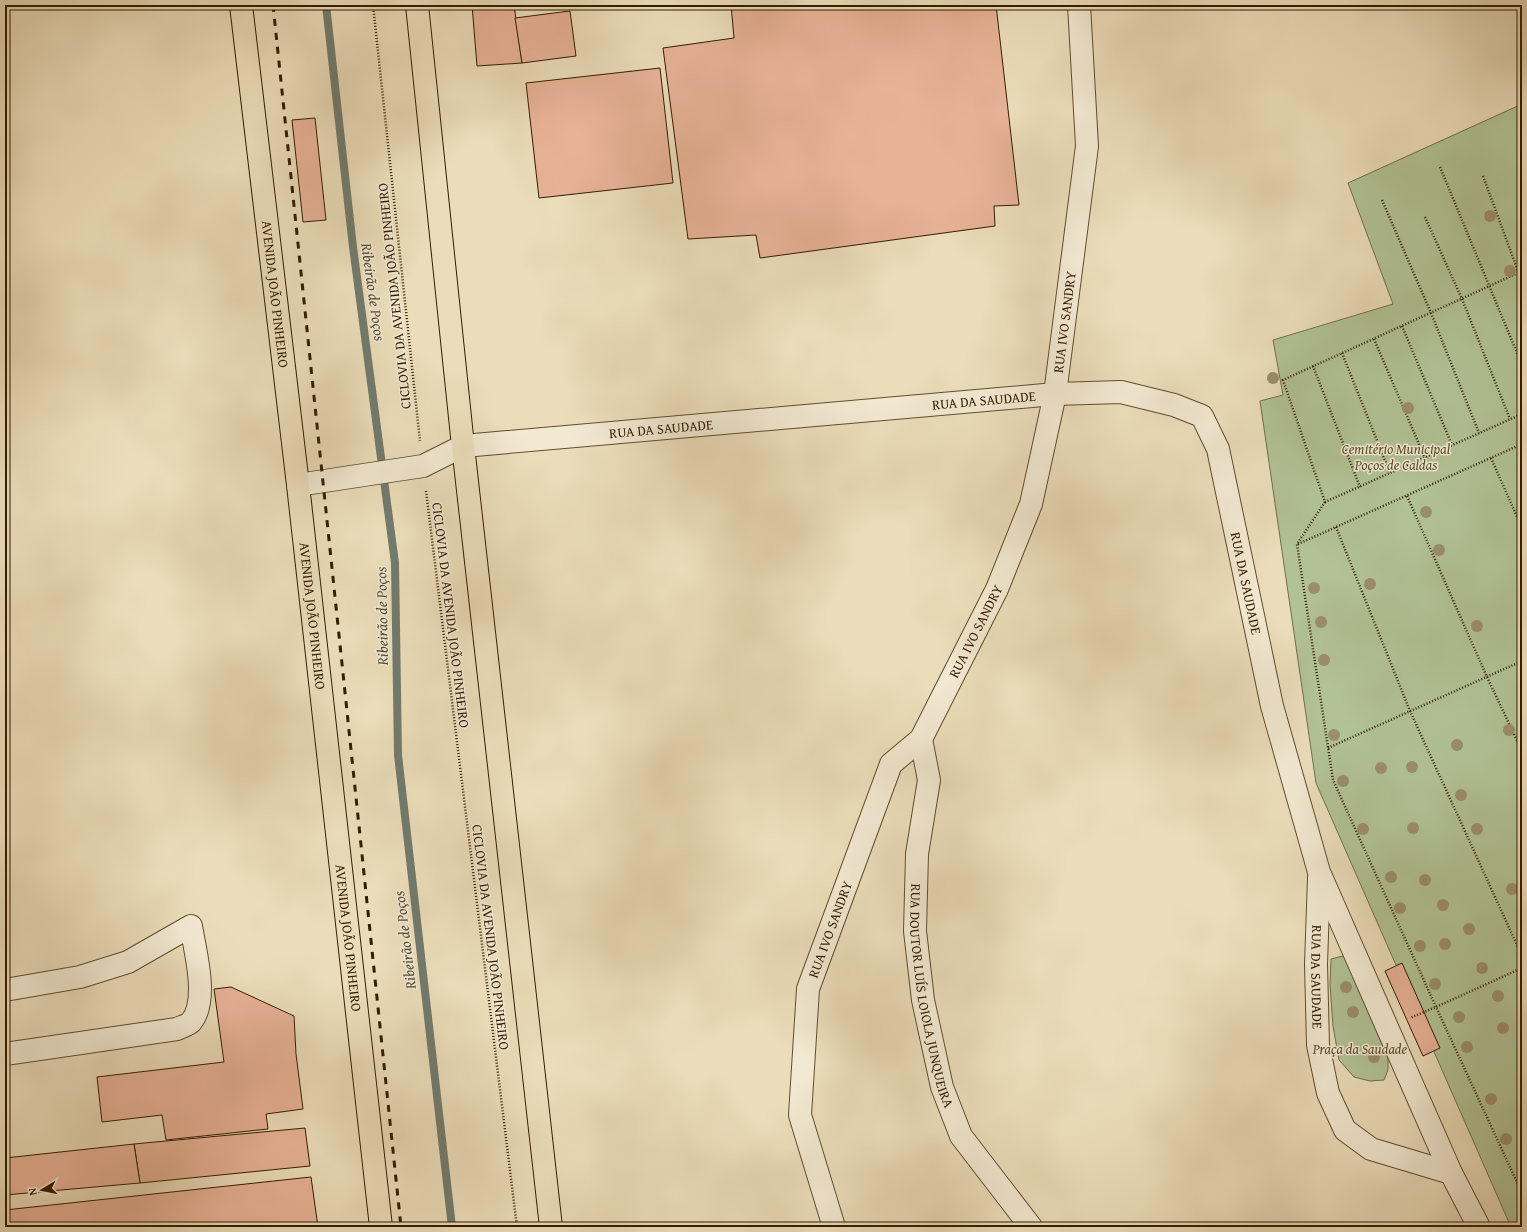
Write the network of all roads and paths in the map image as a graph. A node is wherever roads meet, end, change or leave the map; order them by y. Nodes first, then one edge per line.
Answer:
1 (241, 5) edge
2 (373, 5) edge
3 (417, 5) edge
4 (1078, 5) edge
5 (1440, 167) dead end
6 (1483, 176) dead end
7 (1382, 200) dead end
8 (1425, 217) dead end
9 (1518, 273) junction
10 (1522, 282) edge
11 (1489, 287) junction
12 (1462, 299) junction
13 (1431, 312) junction
14 (1402, 326) junction
15 (1374, 339) junction
16 (1342, 353) junction
17 (1522, 364) edge
18 (1313, 366) junction
19 (1055, 394) junction
20 (1522, 414) edge
21 (1510, 419) junction
22 (1479, 433) junction
23 (1522, 444) edge
24 (1452, 445) junction
25 (463, 446) junction
26 (1424, 458) junction
27 (1491, 458) junction
28 (423, 466) junction
29 (1390, 473) junction
30 (298, 485) junction
31 (1360, 487) junction
32 (1407, 496) junction
33 (1325, 502) junction
34 (1336, 527) junction
35 (1522, 528) edge
36 (1297, 544) junction
37 (1522, 661) edge
38 (1487, 677) junction
39 (1410, 711) junction
40 (921, 739) junction
41 (1328, 748) junction
42 (1522, 751) edge
43 (1319, 872) junction
44 (1522, 956) edge
45 (1522, 968) edge
46 (5, 990) edge
47 (1436, 1007) junction
48 (1387, 1028) junction
49 (5, 1054) edge
50 (1451, 1173) junction
51 (1522, 1193) edge
52 (381, 1227) edge
53 (517, 1227) edge
54 (551, 1227) edge
55 (834, 1227) edge
56 (1031, 1227) edge
57 (1479, 1227) edge

1 - 30 main road, AVENIDA JOÃO PINHEIRO
2 - 28 path, CICLOVIA DA AVENIDA JOÃO PINHEIRO
3 - 25 main road
4 - 19 street, RUA IVO SANDRY
5 - 11 path
6 - 9 path
7 - 13 path
8 - 12 path
9 - 10 path
9 - 11 path
11 - 12 path
11 - 17 path
12 - 13 path
12 - 21 path
13 - 14 path
13 - 22 path
14 - 15 path
14 - 24 path
15 - 16 path
15 - 26 path
16 - 18 path
16 - 29 path
18 - 31 path
18 - 33 path
19 - 25 street, RUA DA SAUDADE
19 - 40 street, RUA IVO SANDRY
19 - 43 street, RUA DA SAUDADE
20 - 21 path
21 - 22 path
22 - 24 path
23 - 27 path
24 - 26 path
25 - 28 street, RUA DA SAUDADE
25 - 54 main road
26 - 29 path
27 - 32 path
27 - 35 path
28 - 30 street, RUA DA SAUDADE
28 - 53 path, CICLOVIA DA AVENIDA JOÃO PINHEIRO
29 - 31 path
30 - 52 main road, AVENIDA JOÃO PINHEIRO
31 - 33 path
32 - 34 path
32 - 38 path
33 - 36 path
34 - 36 path
34 - 39 path
36 - 41 path
37 - 38 path
38 - 39 path
38 - 42 path
39 - 41 path
39 - 44 path
40 - 55 street, RUA IVO SANDRY
40 - 56 street, RUA DOUTOR LUÍS LOIOLA JUNQUEIRA
41 - 47 path
43 - 48 street, RUA DA SAUDADE
43 - 50 street, RUA DA SAUDADE
45 - 47 path
46 - 49 street
47 - 48 path
47 - 51 path
48 - 50 street, RUA DA SAUDADE
50 - 57 street, RUA DA SAUDADE

